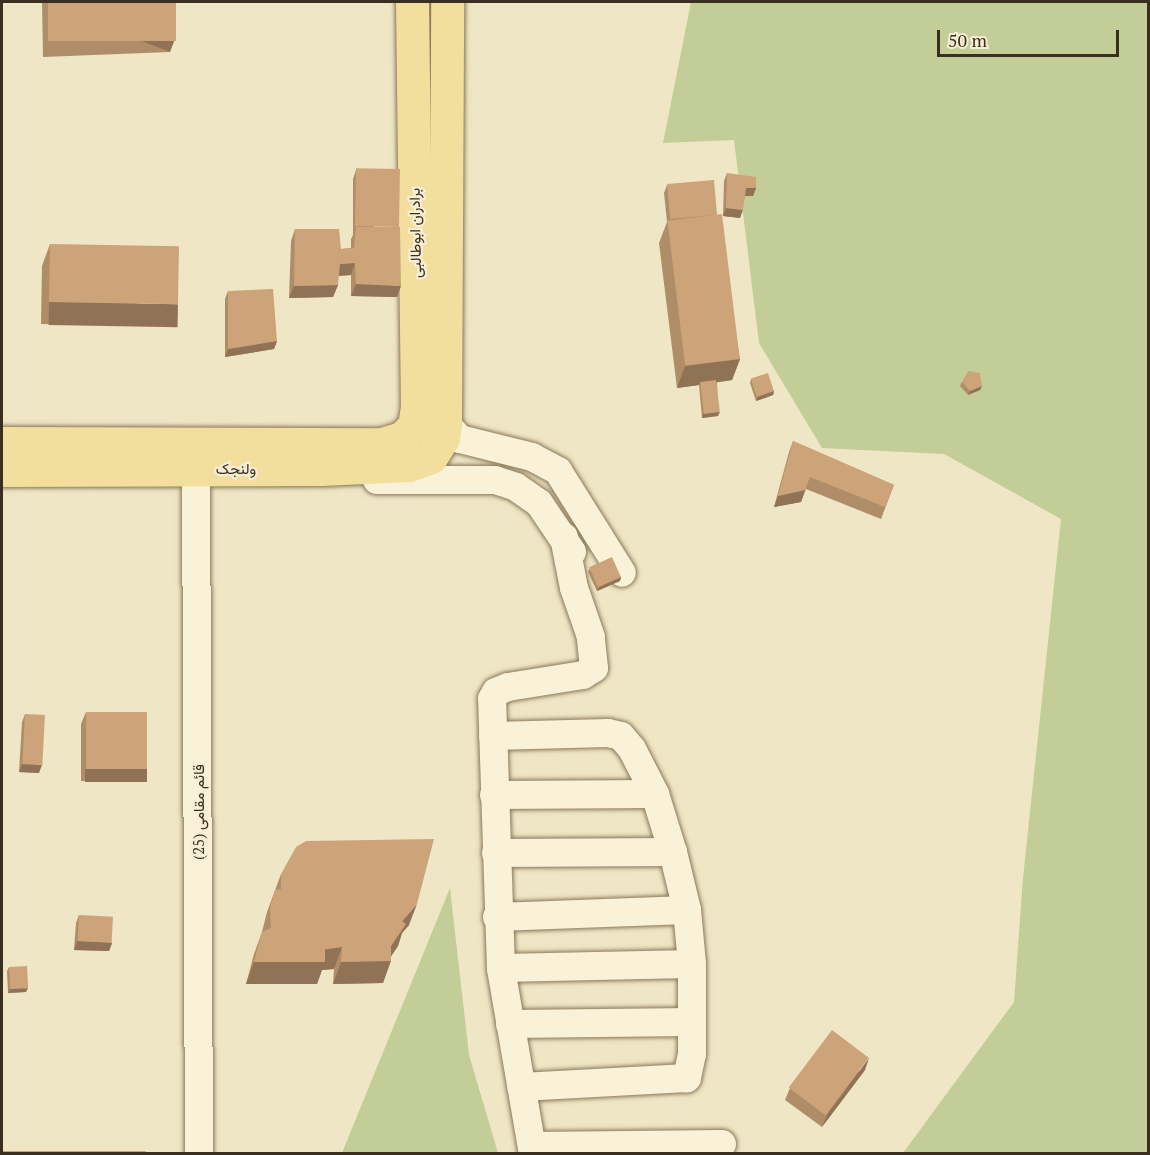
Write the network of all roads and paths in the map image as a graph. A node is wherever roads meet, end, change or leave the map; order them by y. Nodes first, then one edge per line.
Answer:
1 (412, 2) edge
2 (447, 2) edge
3 (445, 423) junction
4 (2, 443) edge
5 (382, 444) joint
6 (506, 449) junction
7 (2, 470) edge
8 (203, 470) junction
9 (495, 480) junction
10 (564, 537) junction
11 (622, 573) edge
12 (589, 590) dead end
13 (493, 736) junction
14 (655, 794) junction
15 (494, 795) junction
16 (673, 852) junction
17 (496, 853) junction
18 (687, 910) junction
19 (497, 917) junction
20 (692, 964) junction
21 (501, 968) junction
22 (692, 1022) junction
23 (510, 1024) junction
24 (521, 1087) junction
25 (722, 1144) dead end
26 (532, 1150) edge
27 (199, 1154) edge

1 - 5 main road, برادران ابوطالبی
2 - 3 main road, برادران ابوطالبی
3 - 6 street
3 - 8 main road, ولنجک
4 - 5 main road, ولنجک
6 - 9 street
6 - 11 street
7 - 8 main road, ولنجک
8 - 9 street
8 - 27 street, قائم مقامی (25)
9 - 10 street
10 - 12 street
10 - 13 street
13 - 14 street
13 - 15 street
14 - 15 street
14 - 16 street
15 - 17 street
16 - 17 street
16 - 18 street
17 - 19 street
18 - 19 street
18 - 20 street
19 - 21 street
20 - 21 street
20 - 22 street
21 - 23 street
22 - 23 street
22 - 24 street
23 - 24 street
24 - 26 street
25 - 26 street

